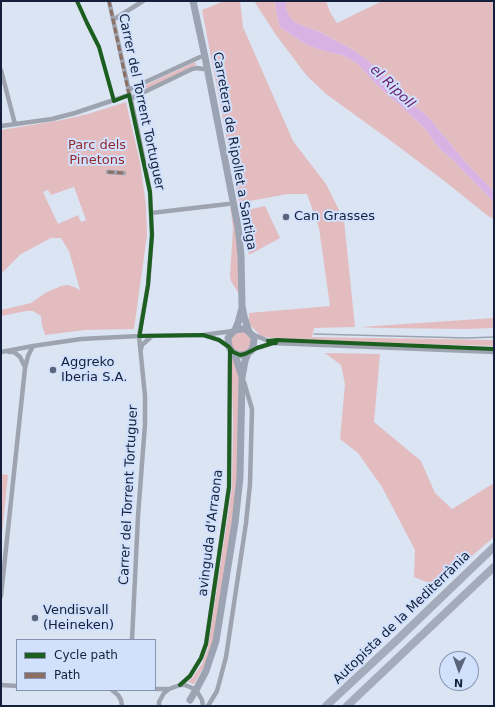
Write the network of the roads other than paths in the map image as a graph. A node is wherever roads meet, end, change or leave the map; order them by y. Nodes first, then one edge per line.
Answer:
1 (109, 1) edge
2 (143, 1) edge
3 (194, 1) edge
4 (113, 20) junction
5 (200, 56) dead end
6 (203, 69) dead end
7 (1, 70) edge
8 (129, 95) junction
9 (15, 124) junction
10 (1, 126) edge
11 (108, 172) dead end
12 (124, 173) dead end
13 (228, 204) dead end
14 (151, 213) junction
15 (242, 306) junction
16 (234, 331) junction
17 (250, 333) junction
18 (203, 335) junction
19 (139, 336) junction
20 (152, 336) junction
21 (273, 343) junction
22 (33, 346) junction
23 (230, 350) junction
24 (140, 351) junction
25 (3, 352) edge
26 (249, 352) junction
27 (494, 352) edge
28 (25, 368) junction
29 (242, 376) junction
30 (494, 547) edge
31 (3, 561) edge
32 (494, 567) edge
33 (1, 596) edge
34 (132, 639) edge
35 (1, 685) edge
36 (180, 685) junction
37 (16, 686) edge
38 (156, 689) edge
39 (169, 689) junction
40 (113, 691) edge
41 (189, 703) edge
42 (122, 706) edge
43 (159, 706) edge
44 (203, 706) edge
45 (208, 706) edge
46 (326, 706) edge
47 (347, 706) edge

1 - 4 street, Carrer del Torrent Tortuguer
2 - 4 street
3 - 15 main road, Carretera de Ripollet a Santiga
4 - 8 street, Carrer del Torrent Tortuguer
5 - 8 street
6 - 8 street
7 - 9 street
8 - 9 street
8 - 14 street, Carrer del Torrent Tortuguer
9 - 10 street
11 - 12 street
13 - 14 street
14 - 19 street, Carrer del Torrent Tortuguer
15 - 16 main road
15 - 17 main road
16 - 17 main road
16 - 18 street
16 - 23 main road
17 - 21 street
17 - 26 main road
18 - 20 street
18 - 23 street
19 - 20 street
19 - 22 street
19 - 24 street, Carrer del Torrent Tortuguer
20 - 24 street
21 - 26 street
21 - 27 street
22 - 25 street
22 - 28 street
23 - 26 main road
23 - 29 main road
23 - 36 street, avinguda d'Arraona
24 - 34 street, Carrer del Torrent Tortuguer
25 - 28 street
26 - 29 main road
28 - 31 street
29 - 41 main road, bridge
29 - 45 street
30 - 46 highway, Autopista de la Mediterrània
31 - 33 street
32 - 47 highway, Autopista de la Mediterrània
35 - 37 street
36 - 39 street
36 - 44 street
38 - 39 street
39 - 43 street
40 - 42 street

